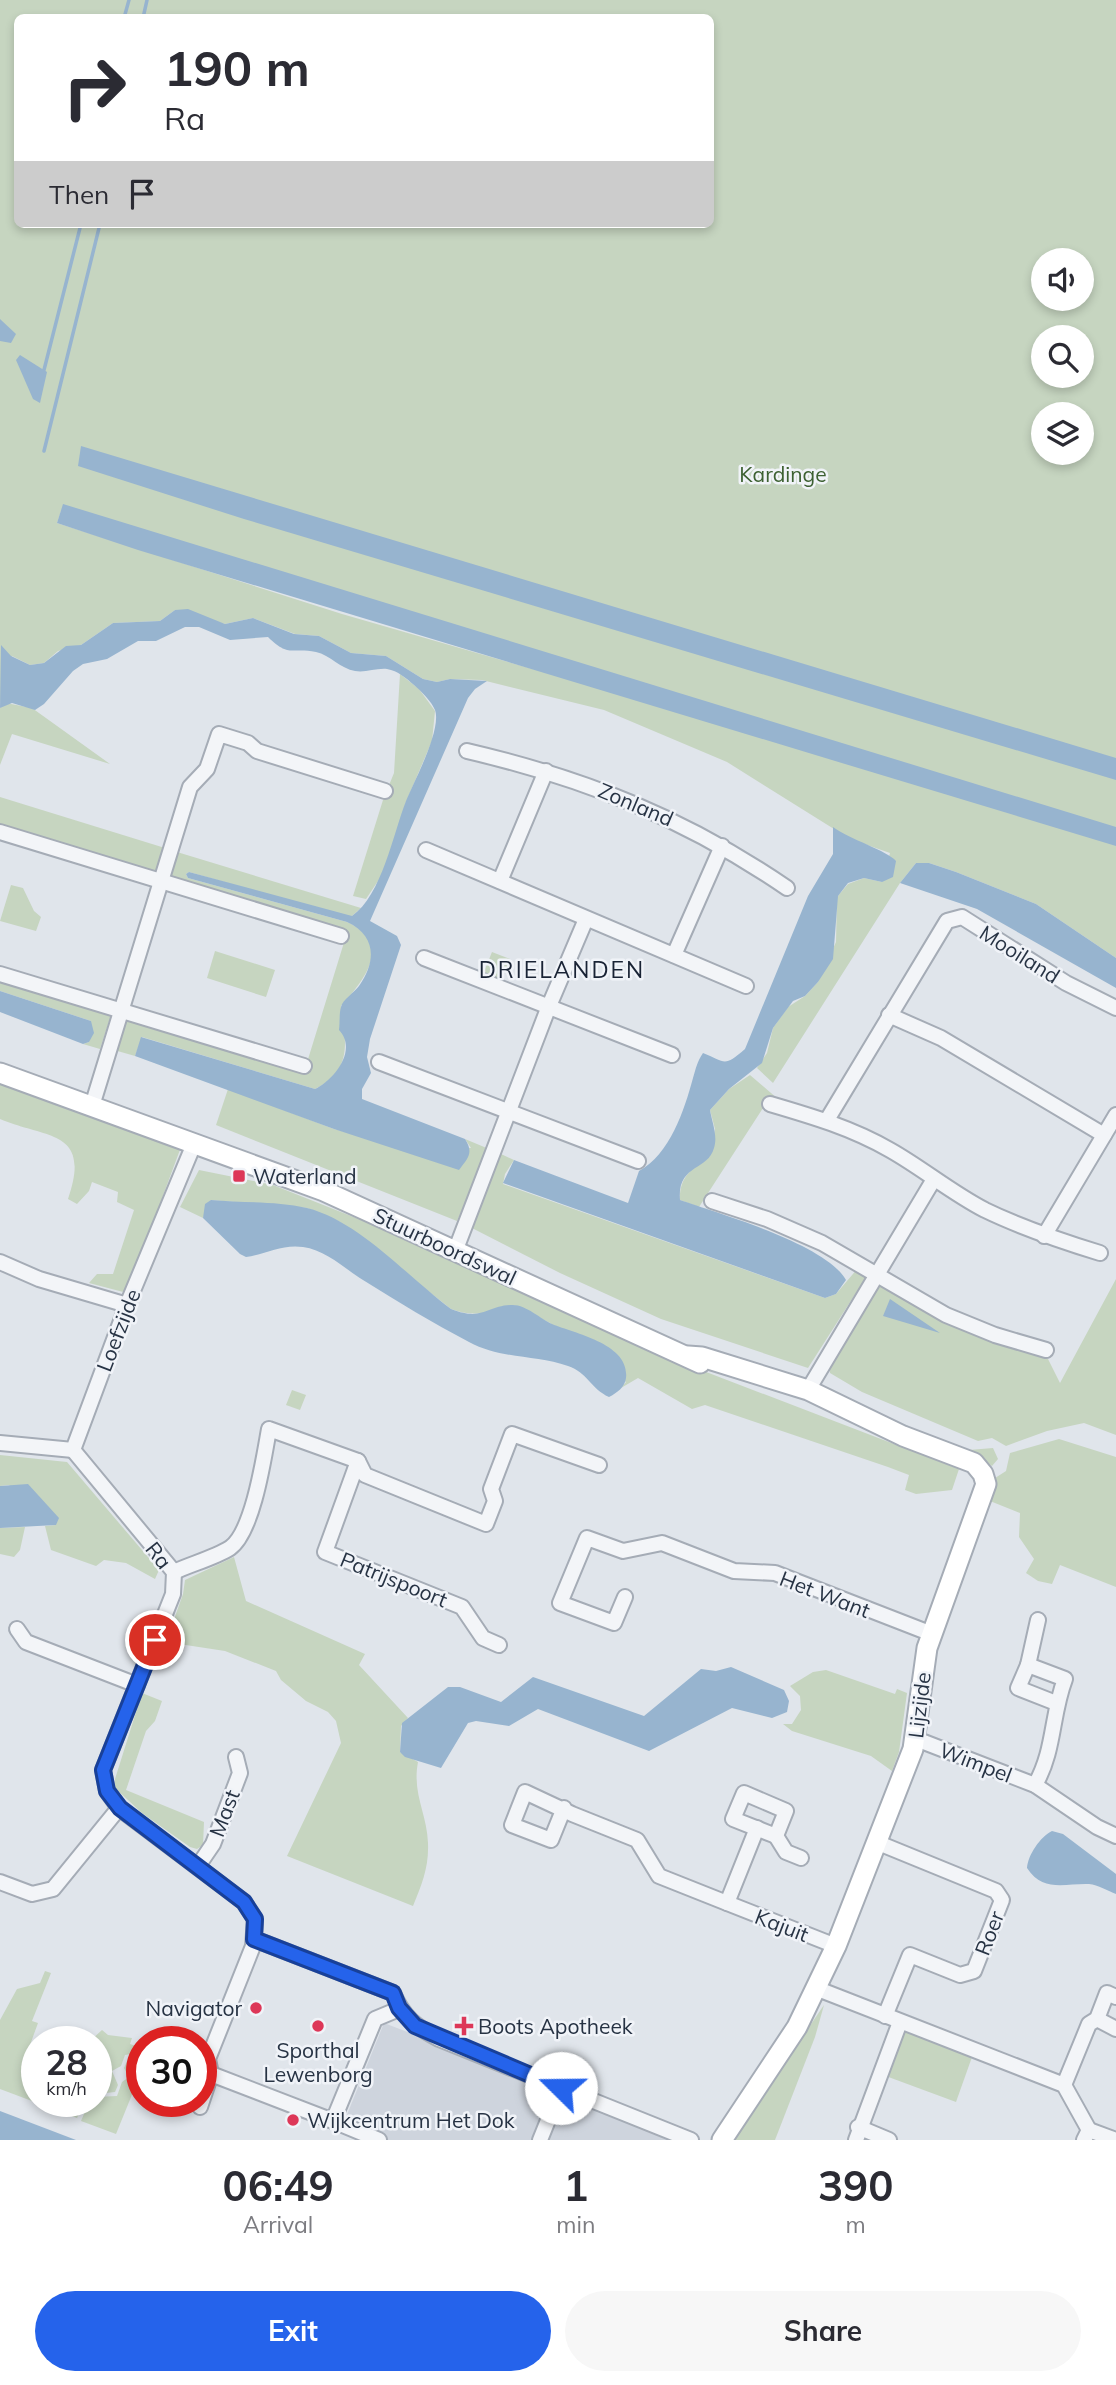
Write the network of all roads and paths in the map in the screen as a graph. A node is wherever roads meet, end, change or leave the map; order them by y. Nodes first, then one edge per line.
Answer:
1 (467, 751) dead end
2 (546, 771) junction
3 (385, 791) dead end
4 (0, 832) edge
5 (722, 846) junction
6 (426, 850) dead end
7 (161, 881) junction
8 (500, 881) junction
9 (788, 888) dead end
10 (586, 919) junction
11 (341, 936) dead end
12 (674, 955) junction
13 (424, 958) dead end
14 (0, 974) edge
15 (746, 986) dead end
16 (549, 1006) junction
17 (1116, 1008) edge
18 (122, 1011) junction
19 (889, 1015) junction
20 (672, 1055) dead end
21 (379, 1062) dead end
22 (304, 1066) dead end
23 (0, 1073) edge
24 (770, 1104) dead end
25 (92, 1106) junction
26 (509, 1112) junction
27 (1116, 1115) edge
28 (827, 1120) junction
29 (1104, 1135) junction
30 (194, 1144) junction
31 (638, 1161) dead end
32 (934, 1180) junction
33 (712, 1200) dead end
34 (1044, 1236) junction
35 (456, 1249) junction
36 (1100, 1253) dead end
37 (0, 1262) edge
38 (876, 1275) junction
39 (127, 1305) junction
40 (1046, 1350) dead end
41 (806, 1395) junction
42 (903, 1436) joint
43 (0, 1443) edge
44 (73, 1450) junction
45 (358, 1461) junction
46 (599, 1465) dead end
47 (174, 1572) junction
48 (625, 1597) dead end
49 (1038, 1620) dead end
50 (17, 1629) dead end
51 (932, 1634) junction
52 (499, 1644) dead end
53 (1028, 1665) junction
54 (137, 1685) junction
55 (1056, 1703) junction
56 (916, 1739) junction
57 (236, 1757) dead end
58 (1035, 1786) junction
59 (120, 1808) junction
60 (564, 1808) dead end
61 (757, 1828) junction
62 (776, 1836) junction
63 (1116, 1836) edge
64 (876, 1842) junction
65 (801, 1858) dead end
66 (198, 1866) junction
67 (0, 1882) edge
68 (727, 1903) junction
69 (254, 1939) junction
70 (836, 1946) junction
71 (818, 1989) junction
72 (1116, 1997) edge
73 (399, 2008) junction
74 (885, 2016) junction
75 (1097, 2019) junction
76 (900, 2022) junction
77 (1116, 2029) edge
78 (217, 2036) edge
79 (217, 2083) edge
80 (1064, 2085) junction
81 (561, 2088) junction
82 (332, 2121) junction
83 (857, 2134) edge
84 (1086, 2135) edge
85 (379, 2140) edge
86 (540, 2140) edge
87 (691, 2140) edge
88 (722, 2140) edge
89 (888, 2140) edge
90 (1115, 2140) edge

1 - 2 street, Zonland
2 - 5 street, Zonland
2 - 8 street
3 - 7 street
4 - 7 street
5 - 9 street, Zonland
5 - 12 street
6 - 8 street
7 - 11 street
7 - 18 street
8 - 10 street
10 - 12 street
10 - 16 street
12 - 15 street
13 - 16 street
14 - 18 street
16 - 20 street
16 - 26 street
17 - 19 street, Mooiland
18 - 22 street
18 - 25 street
19 - 28 street, Mooiland
19 - 29 street
21 - 26 street
23 - 25 street, Stuurboordswal
24 - 28 street
25 - 30 street, Stuurboordswal
26 - 31 street
26 - 35 street
27 - 29 street
28 - 32 street
29 - 34 street
30 - 35 street, Stuurboordswal
30 - 39 street, Loefzijde
32 - 34 street
32 - 38 street
33 - 38 street
34 - 36 street
35 - 41 street, Stuurboordswal
37 - 39 street
38 - 40 street
38 - 41 street
39 - 44 street, Loefzijde
41 - 42 street, Stuurboordswal
42 - 51 street, Lijzijde
43 - 44 street
44 - 47 street, Ra
45 - 46 street
45 - 47 street
45 - 52 street, Patrijspoort
47 - 54 street, Ra
48 - 51 street, Het Want
49 - 53 street
50 - 54 street
51 - 56 street, Lijzijde
53 - 55 street, Wimpel
53 - 55 street
54 - 59 street, Ra
55 - 58 street, Wimpel
56 - 58 street, Wimpel
56 - 64 street, Lijzijde
57 - 66 street, Mast
58 - 63 street, Wimpel
59 - 66 street, Ra
59 - 67 street
60 - 68 street, Kajuit
61 - 62 street
61 - 62 street
61 - 68 street, Kajuit
62 - 65 street
64 - 70 street, Lijzijde
64 - 74 street, Roer
66 - 69 street, Ra
68 - 70 street, Kajuit
69 - 73 street
69 - 78 street
70 - 71 street, Lijzijde
71 - 74 street
71 - 88 street, Lijzijde
72 - 75 street
73 - 81 street
73 - 82 street
74 - 76 street
75 - 77 street
75 - 80 street
76 - 80 street
76 - 83 street
79 - 82 street
80 - 84 street
81 - 86 street
81 - 87 street
82 - 85 street
83 - 89 street
84 - 90 street

